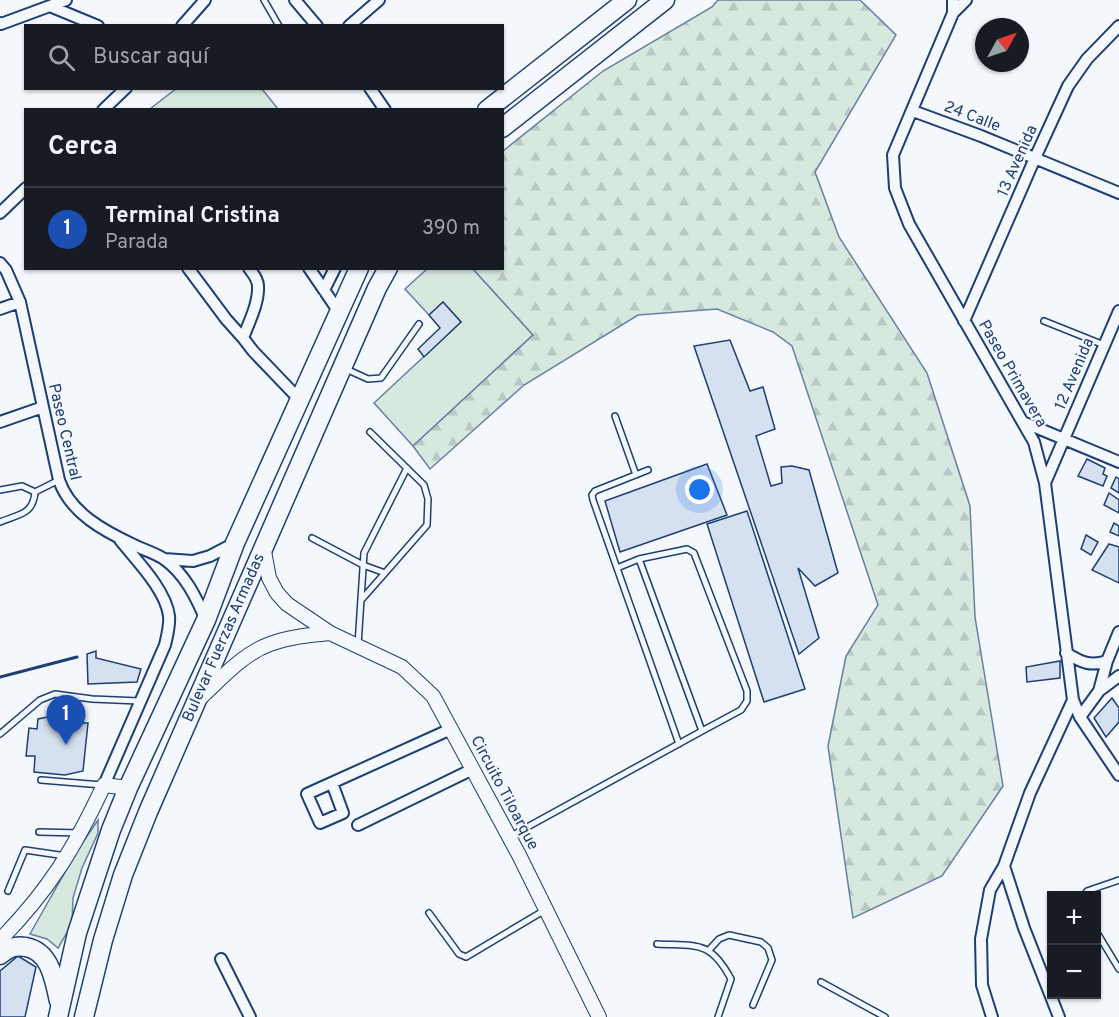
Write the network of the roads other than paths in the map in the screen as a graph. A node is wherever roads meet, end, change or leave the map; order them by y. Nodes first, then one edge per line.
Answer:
1 (66, 0) edge
2 (264, 0) edge
3 (295, 0) edge
4 (379, 0) edge
5 (627, 0) edge
6 (665, 0) edge
7 (953, 0) edge
8 (966, 0) edge
9 (203, 1) edge
10 (52, 7) junction
11 (953, 13) junction
12 (0, 23) edge
13 (93, 24) edge
14 (184, 24) edge
15 (278, 24) edge
16 (315, 24) edge
17 (351, 24) edge
18 (1119, 26) edge
19 (124, 90) edge
20 (371, 90) edge
21 (105, 108) edge
22 (385, 108) edge
23 (490, 108) edge
24 (913, 111) junction
25 (504, 126) edge
26 (1035, 158) junction
27 (24, 190) edge
28 (1119, 193) edge
29 (0, 213) edge
30 (0, 264) edge
31 (189, 270) edge
32 (250, 270) edge
33 (310, 270) edge
34 (334, 270) edge
35 (358, 270) edge
36 (387, 270) edge
37 (324, 290) junction
38 (20, 302) junction
39 (0, 309) edge
40 (1119, 311) edge
41 (339, 312) junction
42 (964, 321) junction
43 (1044, 321) dead end
44 (419, 324) dead end
45 (243, 338) junction
46 (1104, 345) junction
47 (342, 367) junction
48 (299, 399) junction
49 (43, 407) junction
50 (615, 416) dead end
51 (0, 422) edge
52 (1023, 422) junction
53 (370, 432) dead end
54 (1064, 438) junction
55 (1119, 462) edge
56 (407, 468) junction
57 (648, 470) dead end
58 (636, 475) junction
59 (58, 480) junction
60 (1045, 483) junction
61 (0, 490) edge
62 (35, 492) junction
63 (0, 522) edge
64 (117, 537) junction
65 (312, 538) dead end
66 (235, 543) junction
67 (263, 546) junction
68 (164, 559) junction
69 (639, 559) junction
70 (363, 565) junction
71 (617, 568) junction
72 (385, 573) junction
73 (361, 600) junction
74 (206, 620) junction
75 (1119, 632) edge
76 (330, 633) junction
77 (357, 646) junction
78 (1066, 653) junction
79 (1107, 661) junction
80 (1119, 676) edge
81 (1099, 691) junction
82 (1073, 700) junction
83 (139, 701) junction
84 (194, 704) junction
85 (1080, 717) junction
86 (451, 729) junction
87 (702, 731) junction
88 (0, 734) edge
89 (679, 744) junction
90 (473, 770) junction
91 (1119, 775) edge
92 (41, 780) dead end
93 (332, 783) dead end
94 (104, 785) junction
95 (128, 788) junction
96 (358, 825) dead end
97 (39, 832) dead end
98 (82, 833) junction
99 (510, 837) junction
100 (68, 856) junction
101 (1005, 866) junction
102 (1119, 880) edge
103 (8, 891) dead end
104 (1087, 891) edge
105 (546, 910) junction
106 (429, 914) dead end
107 (1101, 939) edge
108 (0, 940) edge
109 (657, 944) dead end
110 (709, 950) junction
111 (0, 956) edge
112 (221, 959) dead end
113 (1119, 969) edge
114 (821, 982) dead end
115 (753, 1005) dead end
116 (59, 1011) edge
117 (84, 1017) edge
118 (250, 1017) edge
119 (599, 1017) edge
120 (718, 1017) edge
121 (885, 1017) edge
122 (992, 1017) edge
123 (1059, 1017) edge

1 - 10 street
2 - 15 lane
3 - 16 street
4 - 17 street
5 - 23 highway
6 - 25 highway
7 - 11 street, Paseo Primavera
8 - 11 street
9 - 14 street
10 - 12 street
10 - 13 street
11 - 24 street, Paseo Primavera
18 - 26 street, 13 Avenida
19 - 21 street
20 - 22 street
24 - 26 street, 24 Calle
24 - 42 street, Paseo Primavera
26 - 28 street, 24 Calle
26 - 42 street, 13 Avenida
27 - 29 street
30 - 38 street, Paseo Central
31 - 45 street
32 - 45 street
33 - 37 street
34 - 37 street
35 - 41 highway, Bulevar Fuerzas Armadas
36 - 47 highway, Bulevar Fuerzas Armadas
37 - 41 street
38 - 39 street
38 - 49 street, Paseo Central
40 - 46 street, 12 Avenida
41 - 48 highway, Bulevar Fuerzas Armadas
42 - 52 street, Paseo Primavera
43 - 46 lane
44 - 47 lane
45 - 48 street
46 - 54 street, 12 Avenida
47 - 67 highway, Bulevar Fuerzas Armadas
48 - 66 highway, Bulevar Fuerzas Armadas
49 - 51 street
49 - 59 street, Paseo Central
50 - 58 lane
52 - 54 street
52 - 60 street, Paseo Primavera
53 - 56 lane
54 - 55 street
54 - 60 street, 12 Avenida
56 - 70 lane
56 - 72 lane
57 - 58 lane
58 - 71 lane
59 - 62 lane
59 - 64 street, Paseo Central
60 - 78 street, Paseo Primavera
61 - 62 lane
62 - 63 lane
64 - 68 street, Paseo Central
64 - 83 street
65 - 70 lane
66 - 68 street, Paseo Central
66 - 74 highway, Bulevar Fuerzas Armadas
67 - 76 street, Circuito Tiloarque
67 - 84 highway, Bulevar Fuerzas Armadas
68 - 74 street, Paseo Central
69 - 71 lane
69 - 87 lane
69 - 87 lane
70 - 72 lane
70 - 73 lane
71 - 89 lane
72 - 73 lane
73 - 77 lane
74 - 95 highway, Bulevar Fuerzas Armadas
75 - 79 street
76 - 77 street, Circuito Tiloarque
76 - 84 street
77 - 86 street, Circuito Tiloarque
78 - 79 street
78 - 82 street, Paseo Primavera
79 - 81 street
80 - 81 street
81 - 85 street
82 - 85 street, Paseo Primavera
82 - 101 street
83 - 88 lane
83 - 94 street
84 - 117 highway, Bulevar Fuerzas Armadas
85 - 91 street, Paseo Primavera
86 - 90 street, Circuito Tiloarque
86 - 93 street
87 - 89 lane
89 - 99 lane
90 - 96 street
90 - 99 street, Circuito Tiloarque
92 - 94 lane
94 - 95 street
94 - 98 street
95 - 116 highway, Bulevar Fuerzas Armadas
97 - 98 lane
98 - 100 street
99 - 105 street, Circuito Tiloarque
100 - 103 lane
100 - 108 street
101 - 122 street
101 - 123 street
102 - 104 lane
105 - 106 lane
105 - 119 street, Circuito Tiloarque
107 - 113 lane
109 - 110 lane
110 - 115 lane
110 - 120 lane
111 - 116 highway
112 - 118 street
114 - 121 lane

